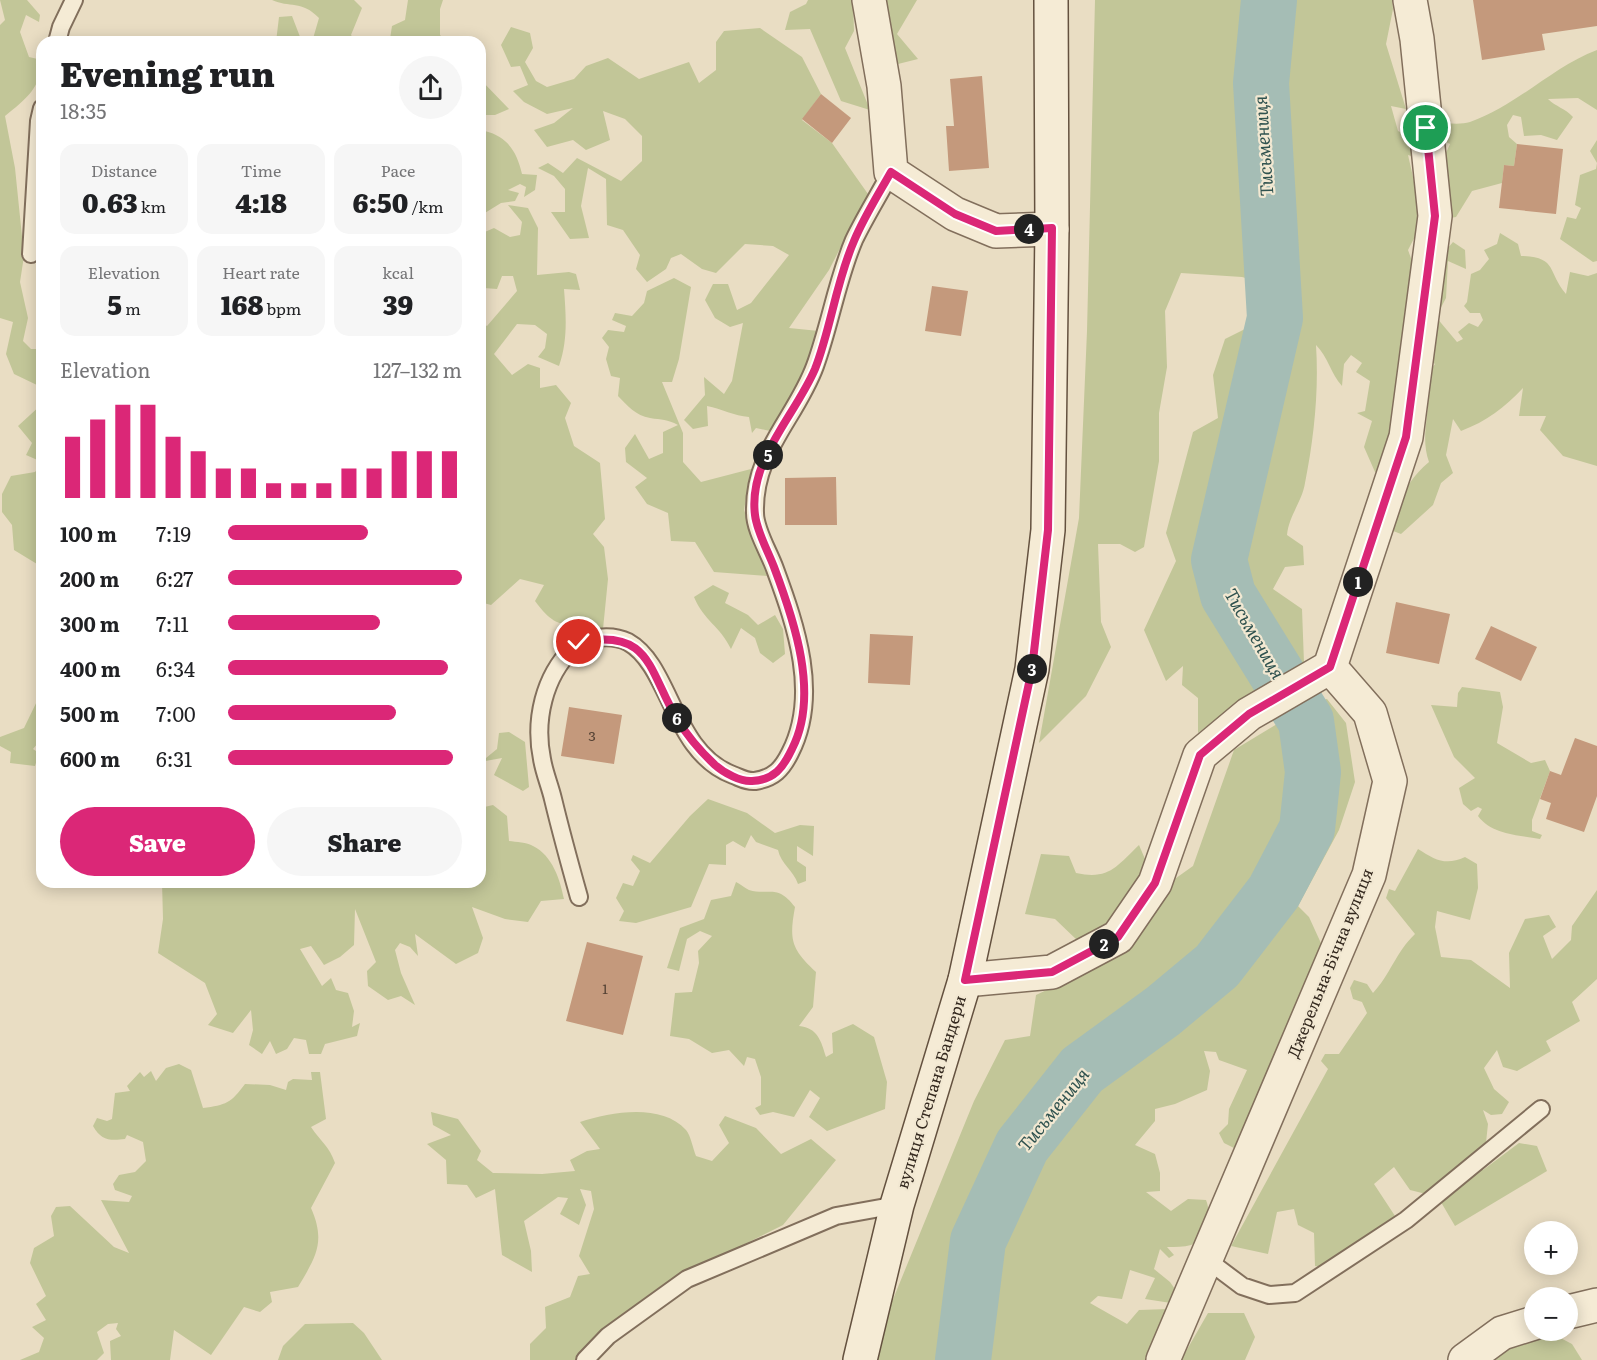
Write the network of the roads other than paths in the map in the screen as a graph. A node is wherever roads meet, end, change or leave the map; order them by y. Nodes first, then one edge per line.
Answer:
1 (74, 0) edge
2 (869, 0) edge
3 (1051, 0) edge
4 (1410, 0) edge
5 (59, 36) edge
6 (36, 171) edge
7 (891, 172) junction
8 (1052, 228) junction
9 (31, 254) dead end
10 (1330, 667) junction
11 (579, 897) dead end
12 (965, 980) junction
13 (1541, 1109) dead end
14 (897, 1204) junction
15 (1206, 1259) junction
16 (1597, 1305) edge
17 (1578, 1310) edge
18 (1524, 1326) edge
19 (585, 1360) edge
20 (860, 1360) edge
21 (1163, 1360) edge
22 (1465, 1360) edge

1 - 5 lane
2 - 7 street
3 - 8 street, вулиця Степана Бандери
4 - 10 street
6 - 9 lane
7 - 8 street
7 - 11 lane
8 - 12 street, вулиця Степана Бандери
10 - 12 street
10 - 15 street, Джерельна-Бічна вулиця
12 - 14 street, вулиця Степана Бандери
13 - 15 lane
14 - 19 lane
14 - 20 street, вулиця Степана Бандери
15 - 21 street, Джерельна-Бічна вулиця
16 - 17 street
18 - 22 street

